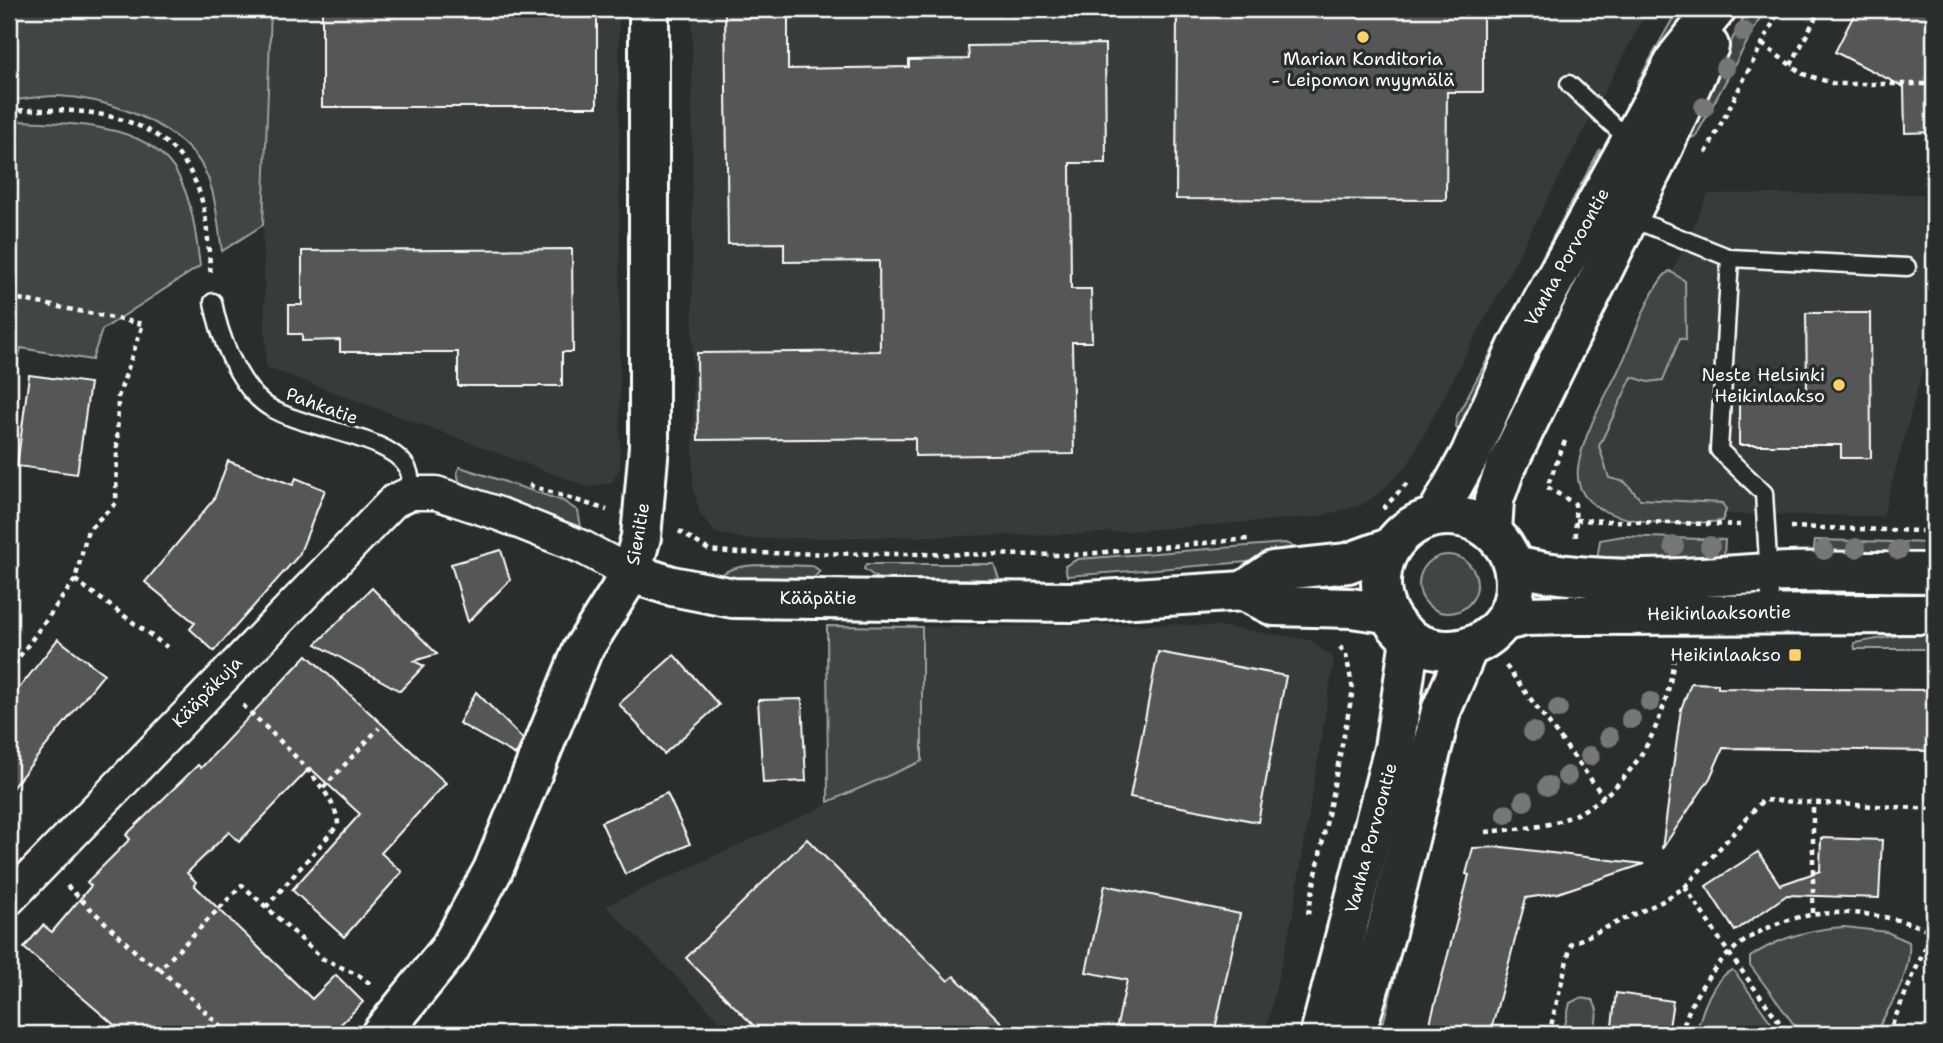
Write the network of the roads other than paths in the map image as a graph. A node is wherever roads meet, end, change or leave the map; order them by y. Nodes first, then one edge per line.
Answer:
1 (649, 9) edge
2 (1716, 9) edge
3 (1722, 9) edge
4 (1569, 85) dead end
5 (1632, 143) junction
6 (1628, 216) junction
7 (1730, 258) junction
8 (1907, 267) dead end
9 (213, 302) road end
10 (411, 493) junction
11 (1436, 516) junction
12 (1492, 531) junction
13 (1389, 548) junction
14 (1514, 566) junction
15 (1934, 572) edge
16 (631, 573) junction
17 (1770, 573) junction
18 (1244, 591) junction
19 (1771, 612) junction
20 (1934, 614) edge
21 (1504, 621) junction
22 (1398, 626) junction
23 (1468, 648) junction
24 (9, 899) edge
25 (391, 1020) edge
26 (1320, 1034) edge
27 (1355, 1034) edge

1 - 16 main road, Sienitie
2 - 5 main road, Vanha Porvoontie
3 - 6 main road, Vanha Porvoontie
4 - 5 lane
5 - 11 main road, Vanha Porvoontie
6 - 7 lane
6 - 12 main road, Vanha Porvoontie
7 - 8 lane
7 - 17 lane
9 - 10 lane, Pahkatie
10 - 16 street, Kääpätie
10 - 24 street, Kääpäkuja
11 - 12 main road
11 - 13 main road
12 - 14 main road
13 - 18 main road
13 - 22 main road
14 - 17 main road, Heikinlaaksontie
14 - 21 main road
15 - 17 main road, Heikinlaaksontie
16 - 18 main road, Kääpätie
16 - 25 main road, Sienitie
17 - 19 lane
18 - 22 main road, Kääpätie
19 - 20 main road, Heikinlaaksontie
19 - 21 main road, Heikinlaaksontie
21 - 23 main road
22 - 23 main road
22 - 26 main road, Vanha Porvoontie
23 - 27 main road, Vanha Porvoontie

